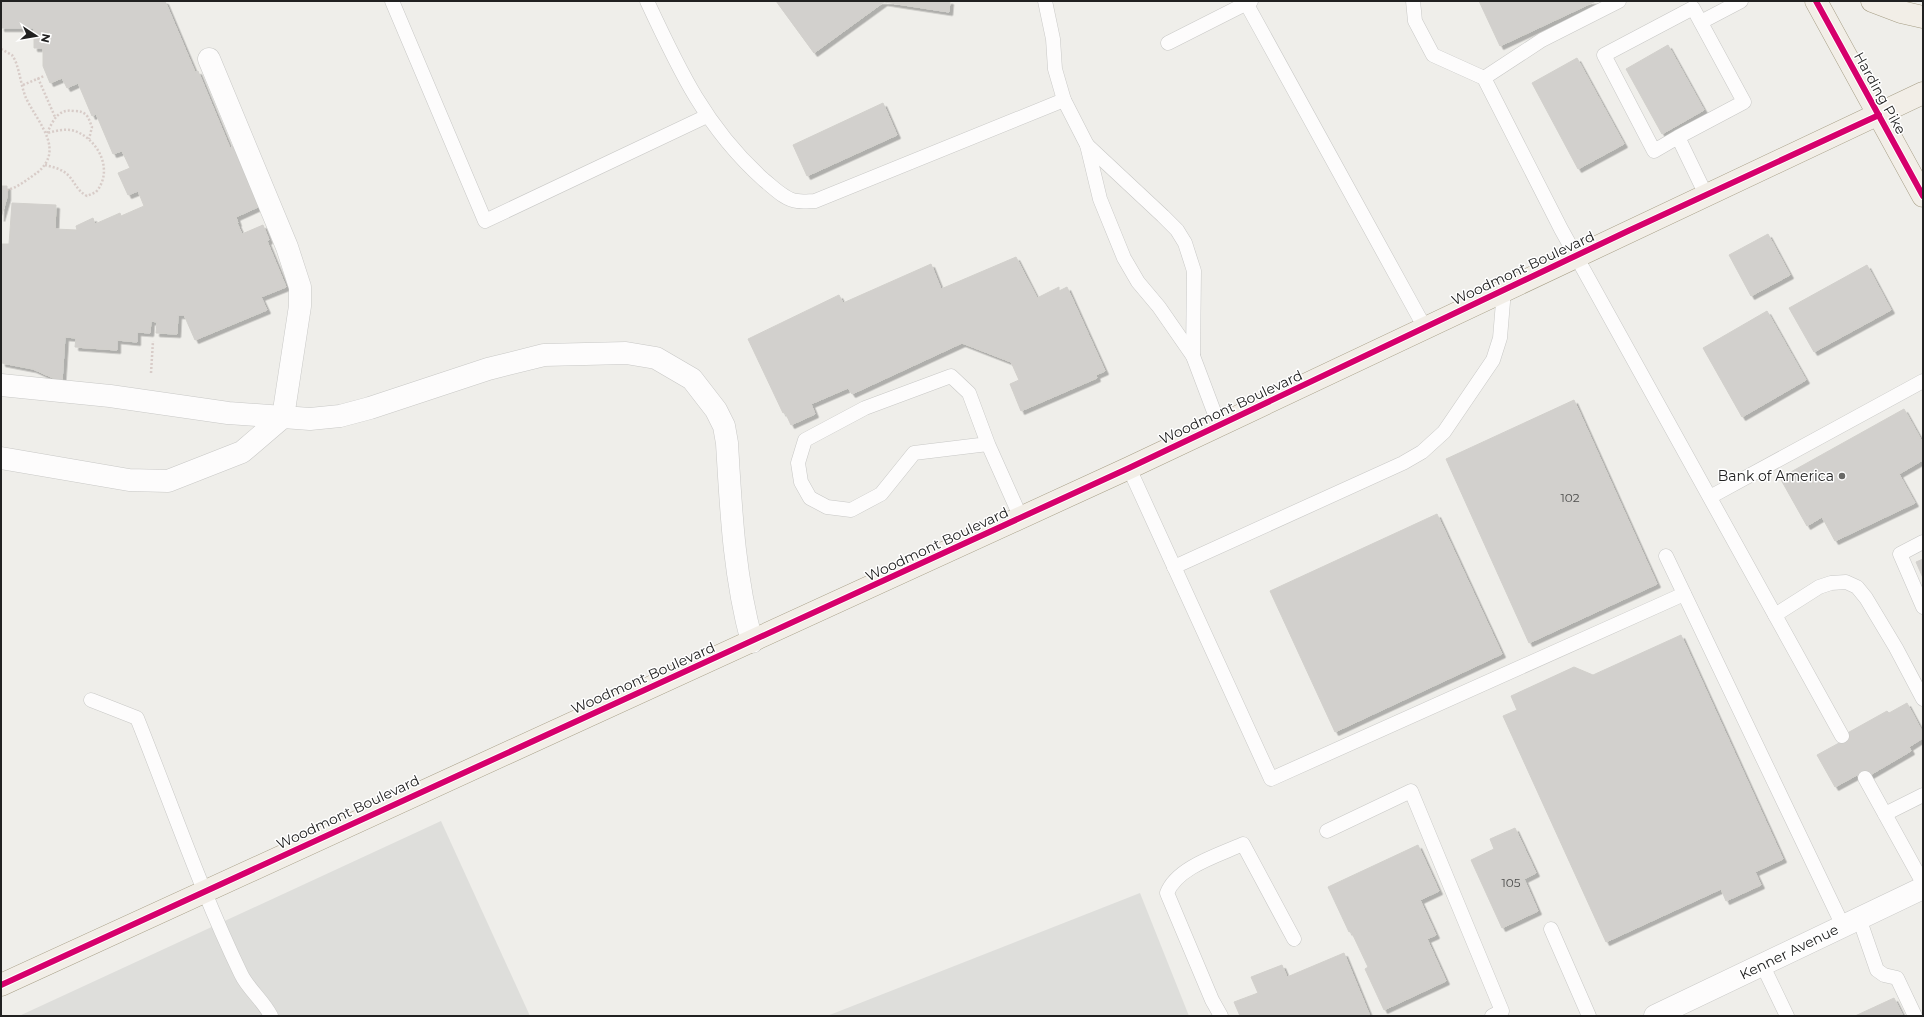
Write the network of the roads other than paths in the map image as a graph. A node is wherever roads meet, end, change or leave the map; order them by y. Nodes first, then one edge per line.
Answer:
1 (392, 1) edge
2 (647, 1) edge
3 (1044, 1) edge
4 (1413, 1) edge
5 (1619, 1) edge
6 (1741, 1) edge
7 (1816, 1) edge
8 (1872, 1) edge
9 (1248, 2) edge
10 (1923, 17) edge
11 (1701, 22) junction
12 (1168, 43) dead end
13 (209, 59) dead end
14 (1484, 78) junction
15 (1923, 93) edge
16 (1064, 100) junction
17 (1879, 115) junction
18 (707, 116) junction
19 (1678, 137) junction
20 (1087, 145) junction
21 (1706, 195) junction
22 (1923, 196) edge
23 (1576, 256) junction
24 (1504, 290) junction
25 (1425, 328) junction
26 (1193, 356) junction
27 (1923, 381) edge
28 (1, 385) edge
29 (283, 417) junction
30 (1219, 425) junction
31 (988, 444) junction
32 (1, 458) edge
33 (1129, 468) junction
34 (1710, 497) junction
35 (1021, 518) junction
36 (1923, 542) edge
37 (1666, 556) dead end
38 (1174, 567) junction
39 (1684, 594) junction
40 (1923, 607) edge
41 (1775, 615) junction
42 (752, 642) junction
43 (1923, 699) edge
44 (91, 700) dead end
45 (1842, 736) dead end
46 (1865, 778) dead end
47 (1923, 795) edge
48 (1885, 814) junction
49 (1327, 831) dead end
50 (1923, 883) edge
51 (1923, 888) edge
52 (205, 891) junction
53 (1851, 922) junction
54 (1551, 929) dead end
55 (1294, 939) dead end
56 (1762, 964) junction
57 (4, 979) edge
58 (1500, 1014) edge
59 (271, 1016) edge
60 (1221, 1016) edge
61 (1589, 1016) edge
62 (1655, 1016) edge
63 (1787, 1016) edge
64 (1915, 1016) edge

1 - 18 lane
2 - 18 lane
3 - 16 lane
4 - 14 lane
5 - 14 lane
6 - 11 lane
7 - 17 main road, Harding Pike
8 - 10 main road
9 - 12 lane
9 - 25 lane
11 - 19 lane
11 - 19 lane
13 - 29 street
14 - 23 lane
15 - 17 main road, Woodmont Boulevard
16 - 18 lane
16 - 20 lane
17 - 21 main road, Woodmont Boulevard
17 - 22 main road, Harding Pike
19 - 21 lane
20 - 26 lane
20 - 26 lane
21 - 23 main road, Woodmont Boulevard
23 - 24 main road, Woodmont Boulevard
23 - 34 lane
24 - 25 main road, Woodmont Boulevard
24 - 38 lane
25 - 30 main road, Woodmont Boulevard
26 - 30 lane
27 - 34 lane
28 - 29 street
29 - 32 street
29 - 42 street
30 - 33 main road, Woodmont Boulevard
31 - 31 lane
31 - 35 lane
33 - 35 main road, Woodmont Boulevard
33 - 38 lane
34 - 41 lane
35 - 42 main road, Woodmont Boulevard
36 - 40 lane
37 - 39 lane
38 - 39 lane
39 - 53 lane
41 - 43 lane
41 - 45 lane
42 - 52 main road, Woodmont Boulevard
44 - 52 lane
46 - 48 lane
47 - 48 lane
48 - 50 lane
49 - 58 lane
51 - 53 street, Kenner Avenue
52 - 57 main road, Woodmont Boulevard
52 - 59 lane
53 - 56 street, Kenner Avenue
53 - 64 lane
54 - 61 lane
55 - 60 lane
56 - 62 street, Kenner Avenue
56 - 63 lane

